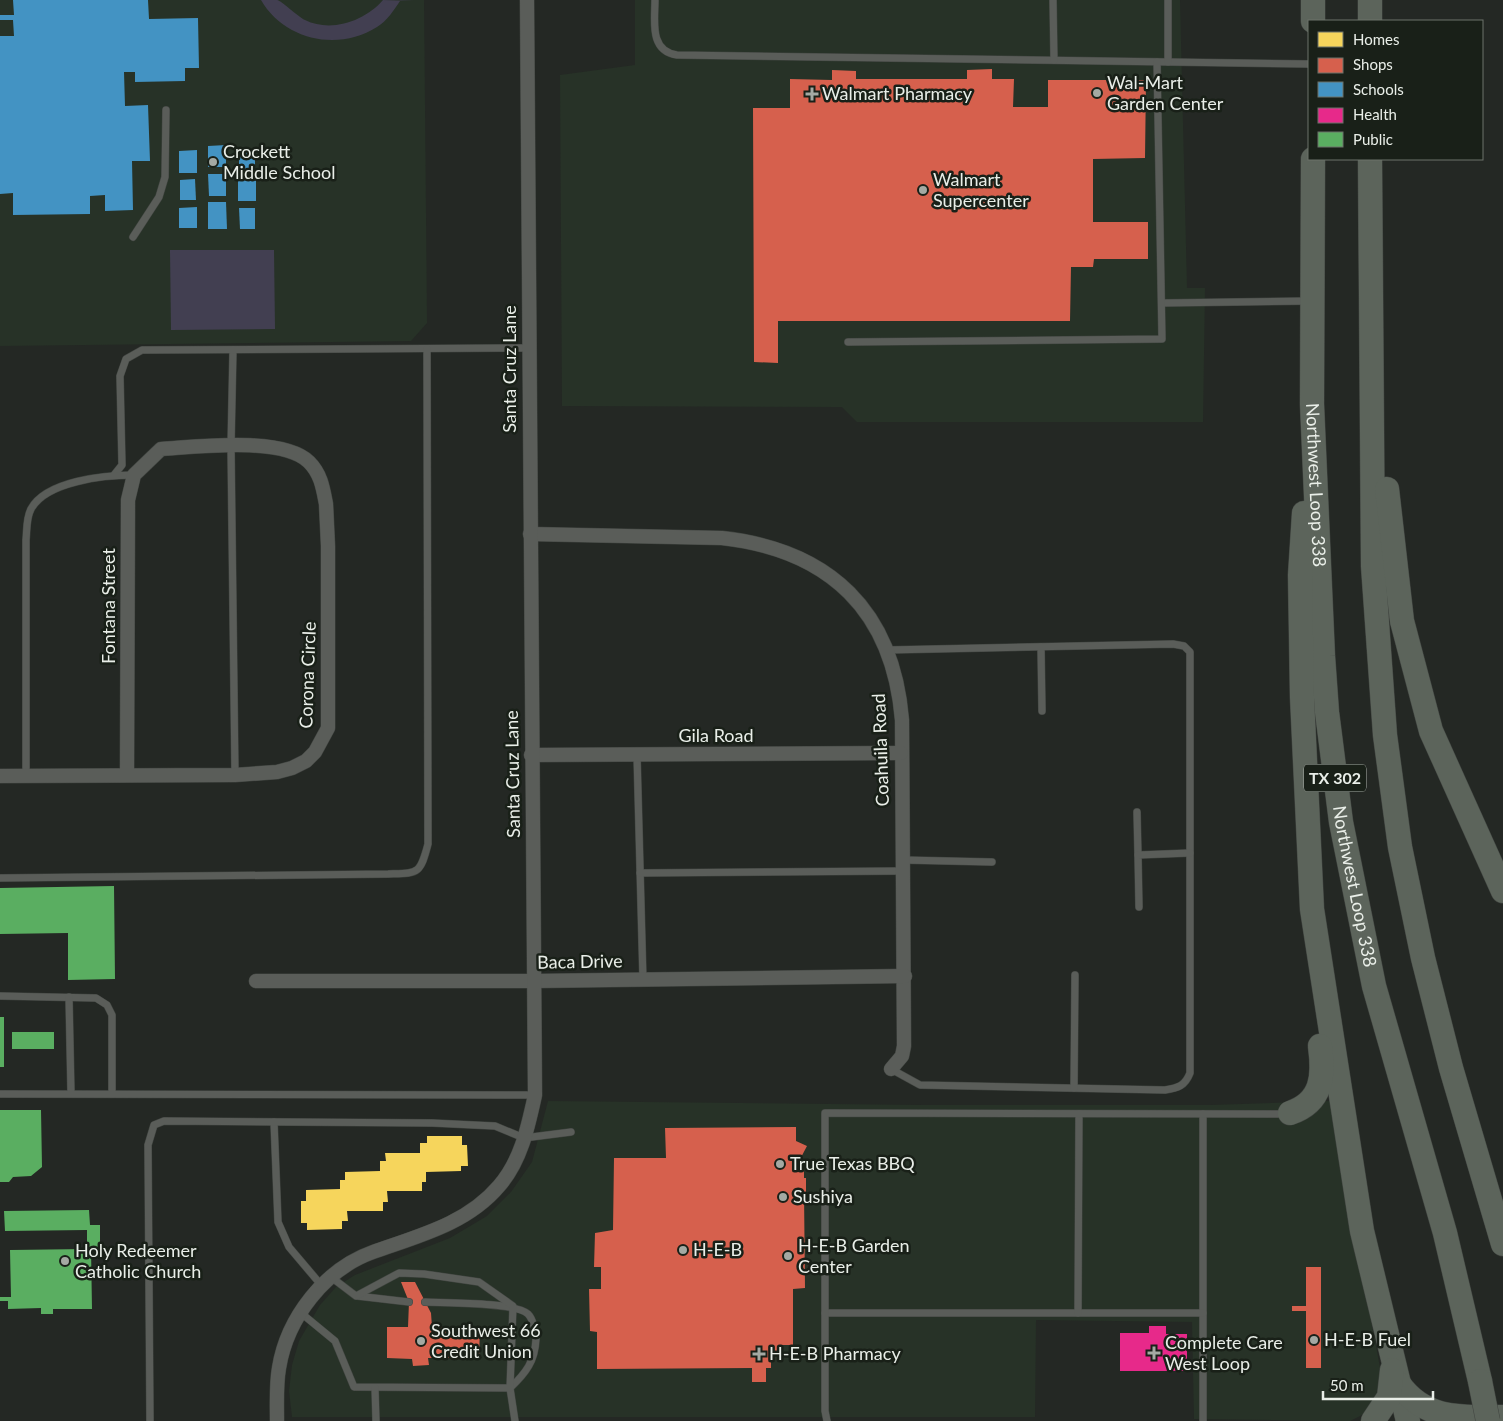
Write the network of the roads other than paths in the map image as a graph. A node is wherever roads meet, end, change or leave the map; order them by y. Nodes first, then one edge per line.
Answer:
1 (527, 0) edge
2 (655, 0) edge
3 (1053, 0) edge
4 (1168, 0) edge
5 (1313, 0) edge
6 (1370, 0) edge
7 (1313, 20) edge
8 (1370, 20) edge
9 (1054, 60) junction
10 (1157, 62) junction
11 (1168, 62) junction
12 (1308, 64) edge
13 (166, 110) dead end
14 (1313, 160) edge
15 (1370, 160) edge
16 (1370, 200) junction
17 (133, 237) dead end
18 (1312, 301) junction
19 (1162, 304) junction
20 (848, 342) dead end
21 (529, 348) junction
22 (427, 349) junction
23 (233, 350) junction
24 (1312, 404) junction
25 (231, 446) junction
26 (114, 475) junction
27 (134, 475) junction
28 (530, 534) junction
29 (1040, 647) junction
30 (887, 650) junction
31 (1042, 711) dead end
32 (901, 754) junction
33 (531, 755) junction
34 (637, 755) junction
35 (1305, 761) junction
36 (127, 774) junction
37 (235, 774) junction
38 (0, 776) edge
39 (26, 776) junction
40 (1137, 812) dead end
41 (1190, 853) junction
42 (1138, 855) junction
43 (992, 862) dead end
44 (903, 866) junction
45 (640, 873) junction
46 (0, 878) edge
47 (1503, 891) edge
48 (1139, 907) dead end
49 (1075, 975) dead end
50 (905, 976) junction
51 (643, 980) junction
52 (256, 981) dead end
53 (534, 981) junction
54 (0, 996) edge
55 (70, 997) junction
56 (891, 1069) joint
57 (1074, 1088) junction
58 (71, 1093) junction
59 (112, 1093) junction
60 (0, 1094) edge
61 (535, 1095) junction
62 (1290, 1113) joint
63 (1079, 1114) junction
64 (1203, 1114) junction
65 (274, 1122) junction
66 (571, 1132) dead end
67 (524, 1138) junction
68 (1503, 1244) edge
69 (326, 1281) junction
70 (356, 1296) junction
71 (409, 1302) dead end
72 (426, 1302) dead end
73 (513, 1306) junction
74 (301, 1313) junction
75 (825, 1313) junction
76 (1078, 1313) junction
77 (1203, 1313) junction
78 (1394, 1361) junction
79 (1399, 1384) junction
80 (375, 1388) junction
81 (510, 1388) junction
82 (1503, 1417) edge
83 (150, 1421) edge
84 (277, 1421) edge
85 (376, 1421) edge
86 (515, 1421) edge
87 (827, 1421) edge
88 (1203, 1421) edge
89 (1373, 1421) edge
90 (1408, 1421) edge
91 (1488, 1421) edge

1 - 21 street, Santa Cruz Lane
2 - 9 lane
3 - 9 lane
4 - 11 lane
5 - 7 highway
6 - 8 highway
9 - 10 lane
10 - 11 lane
10 - 19 lane
11 - 12 lane
13 - 17 lane
14 - 18 highway, Northwest Loop 338 / TX 302
15 - 16 highway, TX 302
16 - 47 highway
16 - 68 highway, TX 302
18 - 19 lane
18 - 24 highway, Northwest Loop 338 / TX 302
19 - 20 lane
21 - 22 lane
21 - 28 street, Santa Cruz Lane
22 - 23 lane
22 - 46 lane
23 - 25 lane
23 - 26 lane
24 - 35 highway
24 - 91 highway, Northwest Loop 338 / TX 302, bridge
25 - 27 street, Corona Circle
25 - 37 lane
25 - 37 street, Corona Circle
26 - 27 lane
26 - 39 lane
27 - 36 street, Fontana Street
28 - 30 street, Coahuila Road
28 - 33 street, Santa Cruz Lane
29 - 30 lane
29 - 31 lane
29 - 41 lane
30 - 32 street, Coahuila Road
32 - 34 street, Gila Road
32 - 44 street, Coahuila Road
33 - 34 street, Gila Road
33 - 53 street, Santa Cruz Lane
34 - 45 lane
35 - 62 highway
35 - 78 highway
36 - 37 street, Corona Circle
36 - 39 street, Corona Circle
38 - 39 street, Corona Circle
40 - 42 lane
41 - 42 lane
41 - 57 lane
42 - 48 lane
43 - 44 lane
44 - 45 lane
44 - 50 street, Coahuila Road
45 - 51 lane
49 - 57 lane
50 - 51 street, Baca Drive
50 - 56 street, Coahuila Road
51 - 53 street, Baca Drive
52 - 53 street, Baca Drive
53 - 61 street, Santa Cruz Lane
54 - 55 lane
55 - 58 lane
55 - 59 lane
56 - 57 lane
58 - 59 lane
58 - 60 lane
59 - 61 lane
61 - 67 street, Santa Cruz Lane
62 - 64 lane
63 - 64 lane
63 - 75 lane
63 - 76 lane
64 - 77 lane
65 - 67 lane
65 - 69 lane
65 - 83 lane
66 - 67 lane
67 - 69 street, Santa Cruz Lane
69 - 70 lane
69 - 74 street, Santa Cruz Lane
70 - 71 lane
70 - 73 lane
72 - 73 lane
73 - 81 lane
73 - 81 lane
74 - 80 lane
74 - 84 street, Santa Cruz Lane
75 - 76 lane
75 - 87 lane
76 - 77 lane
77 - 88 lane
78 - 79 highway
78 - 89 highway
79 - 82 highway
79 - 90 highway
80 - 81 lane
80 - 85 lane
81 - 86 lane

